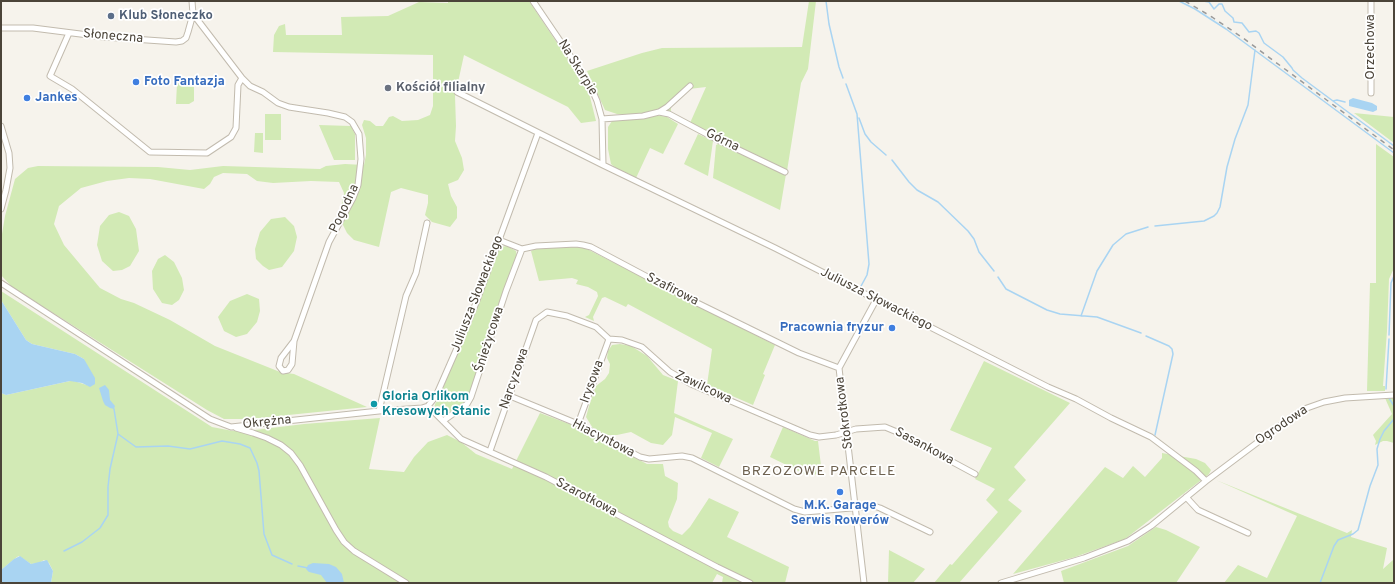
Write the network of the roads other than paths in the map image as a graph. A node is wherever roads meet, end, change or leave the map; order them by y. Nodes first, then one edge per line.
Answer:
1 (192, 1) edge
2 (533, 1) edge
3 (1371, 1) edge
4 (192, 14) junction
5 (1, 28) edge
6 (69, 33) junction
7 (242, 78) junction
8 (690, 86) dead end
9 (457, 92) dead end
10 (1371, 93) dead end
11 (659, 112) junction
12 (602, 119) junction
13 (1, 126) edge
14 (538, 132) junction
15 (603, 165) junction
16 (785, 172) dead end
17 (1, 209) edge
18 (427, 223) dead end
19 (499, 240) junction
20 (522, 249) junction
21 (1, 283) edge
22 (876, 300) junction
23 (609, 339) junction
24 (294, 341) junction
25 (839, 368) junction
26 (510, 396) junction
27 (1394, 396) edge
28 (428, 406) junction
29 (379, 411) junction
30 (443, 421) junction
31 (578, 424) junction
32 (231, 427) junction
33 (847, 432) junction
34 (490, 451) junction
35 (975, 474) dead end
36 (1206, 481) junction
37 (1186, 497) junction
38 (856, 507) junction
39 (930, 532) dead end
40 (1248, 533) dead end
41 (406, 583) edge
42 (750, 583) edge
43 (864, 583) edge
44 (1001, 583) edge

1 - 4 street, Słoneczna
2 - 12 street, Na Skarpie
3 - 10 street, Orzechowa
4 - 6 street, Słoneczna
4 - 7 street, Pogodna
5 - 6 street, Słoneczna
6 - 7 street
7 - 24 street, Pogodna
8 - 11 street
9 - 14 street, Juliusza Słowackiego
11 - 12 street
11 - 16 street, Górna
12 - 15 street, Na Skarpie
13 - 17 street
14 - 15 street, Juliusza Słowackiego
14 - 19 street, Juliusza Słowackiego
15 - 22 street, Juliusza Słowackiego
18 - 29 street
19 - 20 street
19 - 28 street, Juliusza Słowackiego
20 - 25 street, Szafirowa
20 - 30 street, Śnieżycowa
21 - 32 street, Okrężna
22 - 25 street, Stokrotkowa
22 - 36 street, Juliusza Słowackiego
23 - 26 street, Narcyzowa
23 - 31 street, Irysowa
23 - 33 street, Zawilcowa
24 - 24 street, Pogodna
25 - 33 street, Stokrotkowa
26 - 31 street, Hiacyntowa
26 - 34 street, Narcyzowa
27 - 36 street, Ogrodowa
28 - 29 street
28 - 30 street, Szarotkowa
29 - 32 street, Okrężna
30 - 34 street, Szarotkowa
31 - 38 street, Hiacyntowa
32 - 41 street
33 - 35 street, Sasankowa
33 - 38 street, Stokrotkowa
34 - 42 street, Szarotkowa
36 - 37 street, Ogrodowa
37 - 40 street
37 - 44 street, Ogrodowa
38 - 39 street, Hiacyntowa
38 - 43 street, Stokrotkowa

